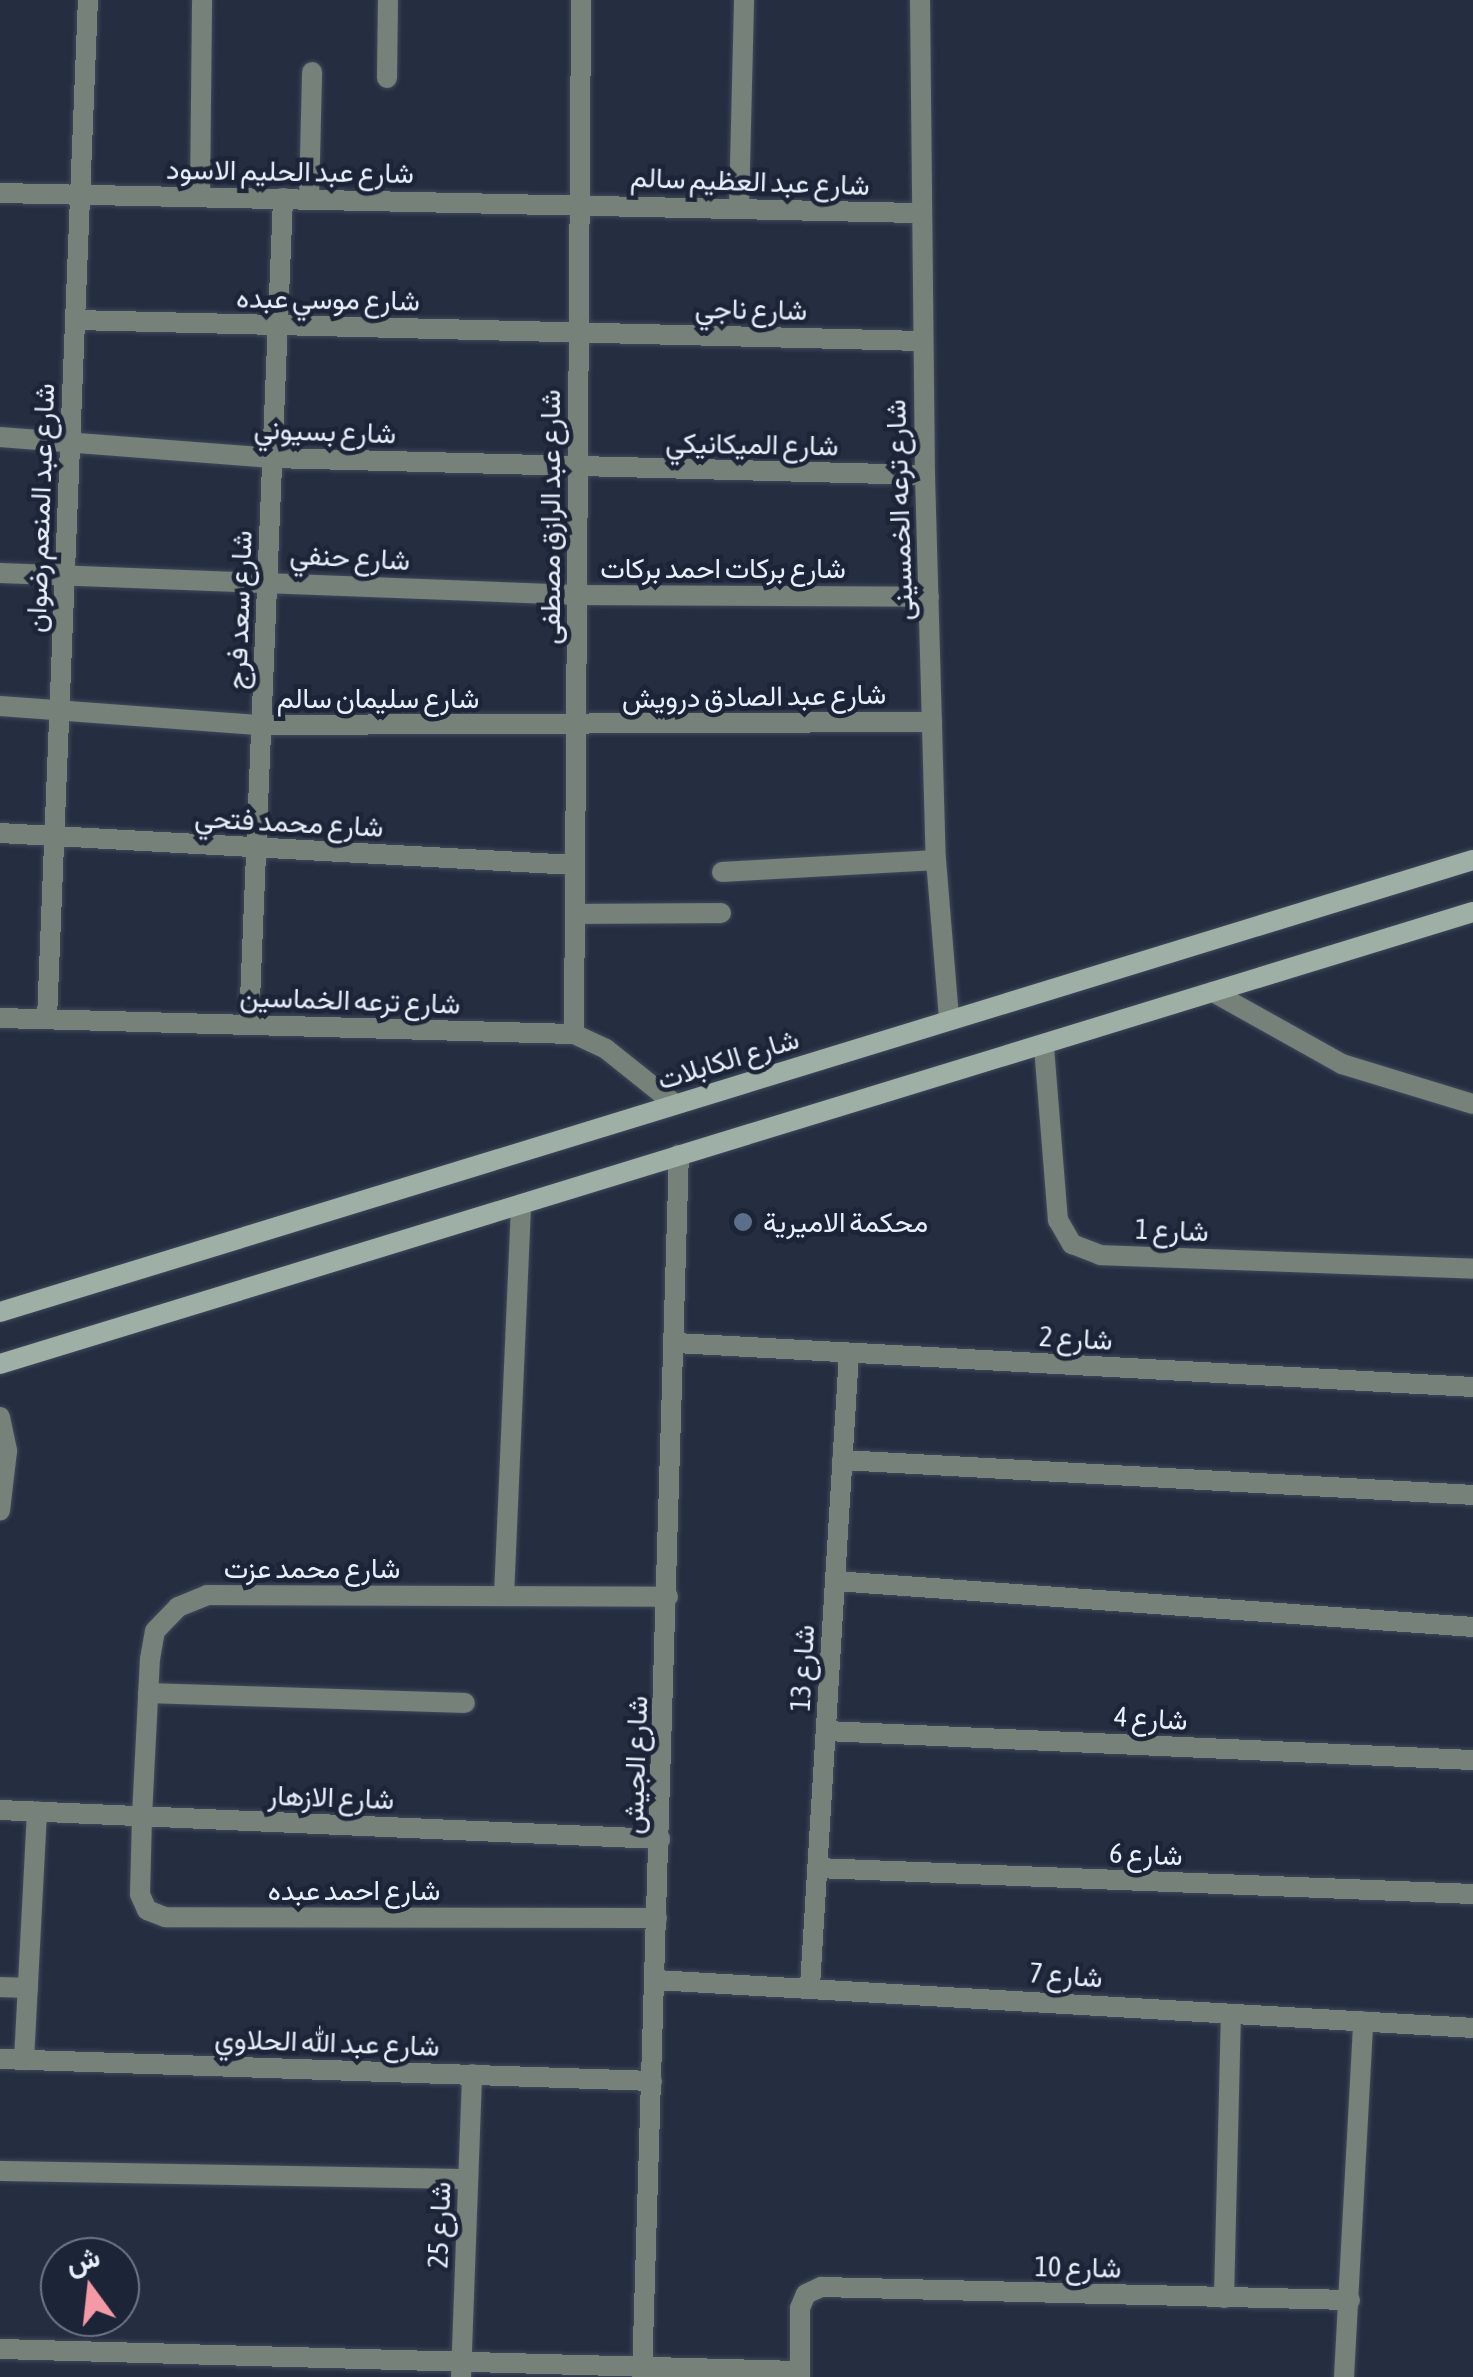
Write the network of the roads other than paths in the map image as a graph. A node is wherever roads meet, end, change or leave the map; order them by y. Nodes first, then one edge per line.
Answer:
1 (88, 0) edge
2 (202, 0) edge
3 (388, 0) edge
4 (581, 0) edge
5 (744, 0) edge
6 (920, 0) edge
7 (312, 72) dead end
8 (387, 78) dead end
9 (0, 192) edge
10 (80, 194) junction
11 (200, 197) junction
12 (283, 198) junction
13 (309, 199) junction
14 (580, 204) junction
15 (739, 207) junction
16 (919, 213) junction
17 (76, 320) junction
18 (278, 326) junction
19 (578, 332) junction
20 (922, 341) junction
21 (0, 437) edge
22 (70, 442) junction
23 (272, 458) junction
24 (578, 468) junction
25 (925, 475) junction
26 (0, 573) edge
27 (65, 575) junction
28 (267, 581) junction
29 (577, 595) junction
30 (928, 596) junction
31 (0, 706) edge
32 (60, 710) junction
33 (932, 722) junction
34 (262, 724) junction
35 (576, 726) junction
36 (0, 834) edge
37 (54, 836) junction
38 (257, 848) junction
39 (936, 860) junction
40 (1473, 860) edge
41 (576, 865) junction
42 (722, 872) dead end
43 (1473, 912) edge
44 (721, 913) dead end
45 (575, 914) junction
46 (1213, 992) junction
47 (0, 1018) edge
48 (949, 1018) junction
49 (47, 1019) junction
50 (249, 1024) junction
51 (574, 1034) junction
52 (1044, 1047) junction
53 (675, 1104) junction
54 (1473, 1104) edge
55 (679, 1155) junction
56 (521, 1204) junction
57 (1473, 1270) edge
58 (0, 1312) edge
59 (676, 1343) junction
60 (849, 1354) junction
61 (0, 1364) edge
62 (1473, 1386) edge
63 (0, 1417) edge
64 (842, 1460) junction
65 (1473, 1496) edge
66 (0, 1511) edge
67 (835, 1580) junction
68 (504, 1596) junction
69 (668, 1597) junction
70 (1473, 1628) edge
71 (148, 1693) junction
72 (464, 1703) dead end
73 (826, 1730) junction
74 (1473, 1760) edge
75 (0, 1810) edge
76 (36, 1811) junction
77 (142, 1816) junction
78 (660, 1838) junction
79 (818, 1868) junction
80 (1473, 1894) edge
81 (657, 1918) junction
82 (656, 1980) junction
83 (0, 1986) edge
84 (810, 1986) junction
85 (28, 1988) junction
86 (1231, 2014) junction
87 (1362, 2022) junction
88 (1473, 2028) edge
89 (0, 2059) edge
90 (24, 2060) junction
91 (472, 2074) junction
92 (652, 2081) junction
93 (0, 2170) edge
94 (468, 2179) junction
95 (1224, 2298) junction
96 (1350, 2300) junction
97 (0, 2349) edge
98 (461, 2370) edge
99 (642, 2372) edge
100 (800, 2374) edge
101 (1344, 2377) edge

1 - 10 street, شارع عبد المنعم رضوان
2 - 11 street
3 - 8 street
4 - 14 street, شارع عبد الرازق مصطفى
5 - 15 street
6 - 16 street, شارع ترعه الخمسينى
7 - 13 street
9 - 10 street, شارع عبد الحليم الاسود
10 - 11 street, شارع عبد الحليم الاسود
10 - 17 street, شارع عبد المنعم رضوان
11 - 12 street, شارع عبد الحليم الاسود
12 - 13 street, شارع عبد الحليم الاسود
12 - 18 street, شارع سعد فرج
13 - 14 street, شارع عبد الحليم الاسود
14 - 15 street, شارع عبد العظيم سالم
14 - 19 street, شارع عبد الرازق مصطفى
15 - 16 street, شارع عبد العظيم سالم
16 - 20 street, شارع ترعه الخمسينى
17 - 18 street, شارع موسي عبده
17 - 22 street, شارع عبد المنعم رضوان
18 - 19 street, شارع موسي عبده
18 - 23 street, شارع سعد فرج
19 - 20 street, شارع ناجي
19 - 24 street, شارع عبد الرازق مصطفى
20 - 25 street, شارع ترعه الخمسينى
21 - 22 street, شارع بسيوني
22 - 23 street, شارع بسيوني
22 - 27 street, شارع عبد المنعم رضوان
23 - 24 street, شارع بسيوني
23 - 28 street, شارع سعد فرج
24 - 25 street, شارع الميكانيكي
24 - 29 street, شارع عبد الرازق مصطفى
25 - 30 street, شارع ترعه الخمسينى
26 - 27 street, شارع حنفي
27 - 28 street, شارع حنفي
27 - 32 street, شارع عبد المنعم رضوان
28 - 29 street, شارع حنفي
28 - 34 street, شارع سعد فرج
29 - 30 street, شارع بركات احمد بركات
29 - 35 street, شارع عبد الرازق مصطفى
30 - 33 street, شارع ترعه الخمسينى
31 - 32 street, شارع سليمان سالم
32 - 34 street, شارع سليمان سالم
32 - 37 street, شارع عبد المنعم رضوان
33 - 35 street, شارع عبد الصادق درويش
33 - 39 street, شارع ترعه الخمسينى
34 - 35 street, شارع سليمان سالم
34 - 38 street, شارع سعد فرج
35 - 41 street, شارع عبد الرازق مصطفى
36 - 37 street, شارع محمد فتحي
37 - 38 street, شارع محمد فتحي
37 - 49 street, شارع عبد المنعم رضوان
38 - 41 street, شارع محمد فتحي
38 - 50 street, شارع سعد فرج
39 - 42 street
39 - 48 street, شارع ترعه الخمسينى
40 - 48 main road, شارع الكابلات
41 - 45 street, شارع عبد الرازق مصطفى
43 - 46 main road
44 - 45 street
45 - 51 street, شارع عبد الرازق مصطفى
46 - 52 main road
46 - 54 street
47 - 49 street, شارع ترعه الخماسين
48 - 53 main road, شارع الكابلات
49 - 50 street, شارع ترعه الخماسين
50 - 51 street, شارع ترعه الخماسين
51 - 53 street, شارع ترعه الخماسين
52 - 55 main road
52 - 57 street, شارع 1
53 - 58 main road, شارع الكابلات
55 - 56 main road
55 - 59 street, شارع الجيش
56 - 61 main road
56 - 68 street
59 - 60 street, شارع 2
59 - 69 street, شارع الجيش
60 - 62 street, شارع 2
60 - 64 street, شارع 13
63 - 66 street
64 - 65 street
64 - 67 street, شارع 13
67 - 70 street
67 - 73 street, شارع 13
68 - 69 street, شارع محمد عزت
68 - 71 street, شارع محمد عزت
69 - 78 street, شارع الجيش
71 - 72 street
71 - 77 street, شارع محمد عزت
73 - 74 street, شارع 4
73 - 79 street, شارع 13
75 - 76 street, شارع الازهار
76 - 77 street, شارع الازهار
76 - 85 street
77 - 78 street, شارع الازهار
77 - 81 street, شارع احمد عبده
78 - 81 street, شارع الجيش
79 - 80 street, شارع 6
79 - 84 street, شارع 13
81 - 82 street, شارع الجيش
82 - 84 street, شارع 7
82 - 92 street, شارع الجيش
83 - 85 street
84 - 86 street, شارع 7
85 - 90 street
86 - 87 street, شارع 7
86 - 95 street
87 - 88 street, شارع 7
87 - 96 street
89 - 90 street, شارع عبد الله الحلاوي
90 - 91 street, شارع عبد الله الحلاوي
91 - 92 street, شارع عبد الله الحلاوي
91 - 94 street, شارع 25
92 - 99 street, شارع الجيش
93 - 94 street
94 - 98 street, شارع 25
95 - 96 street, شارع 10
95 - 100 street, شارع 10
96 - 101 street
97 - 98 street
98 - 99 street
99 - 100 street

